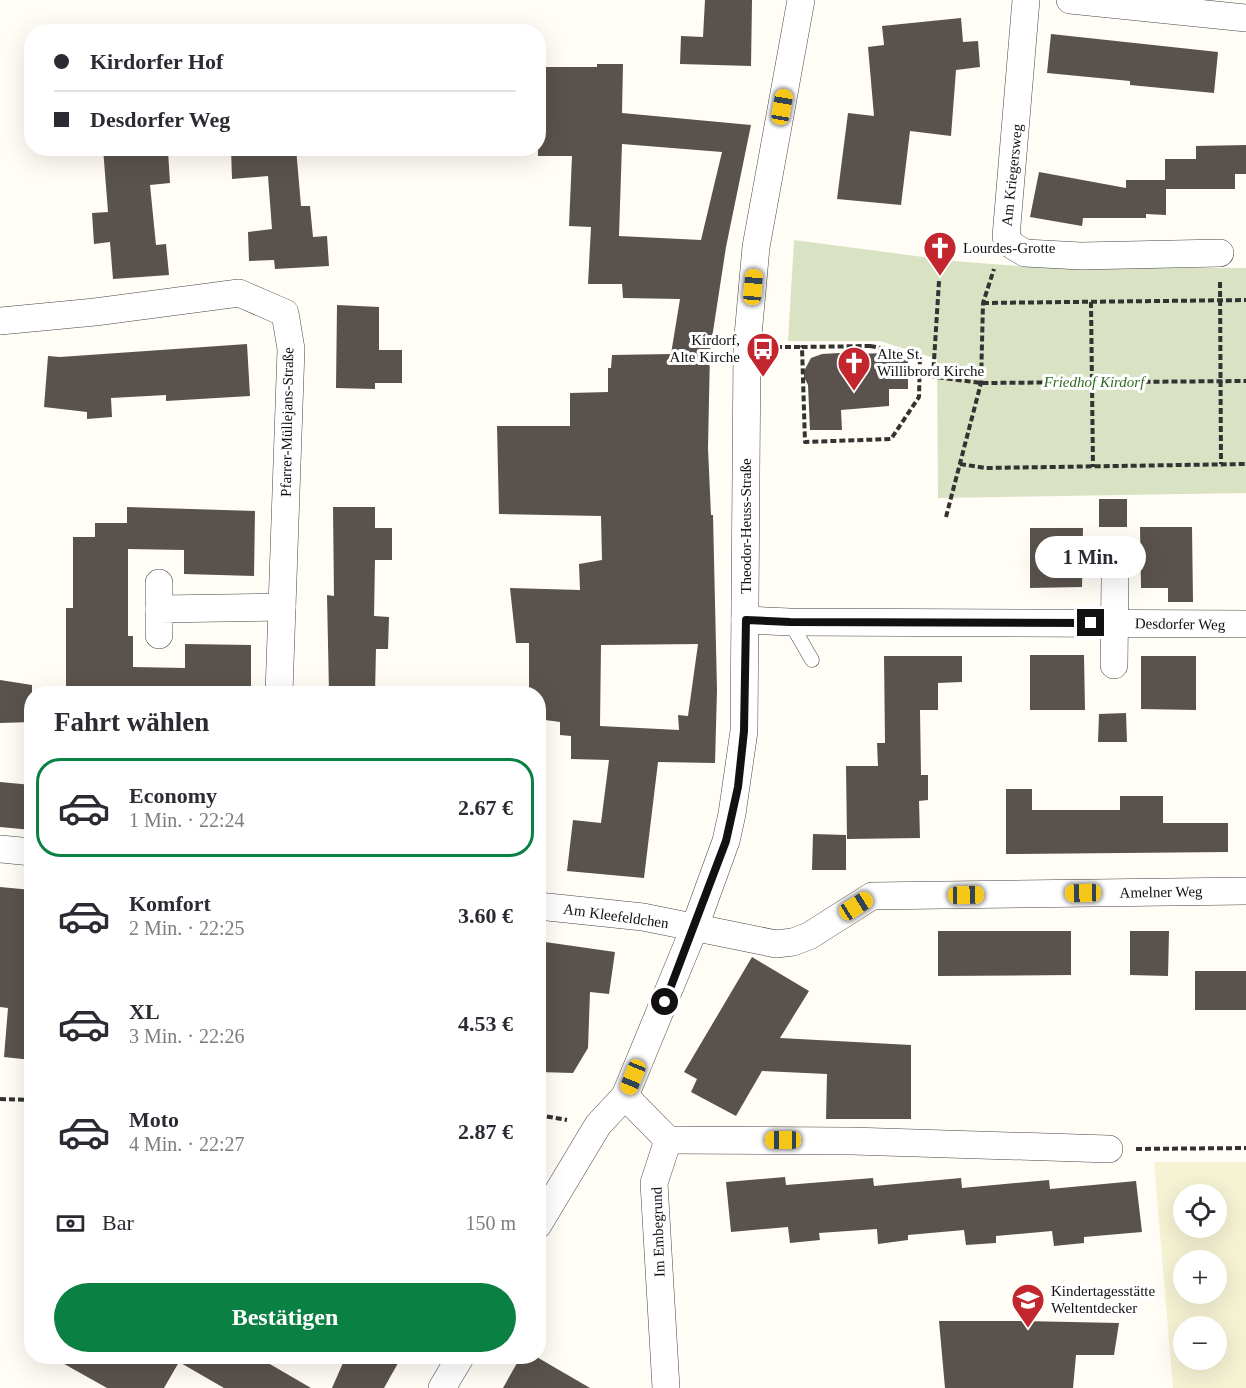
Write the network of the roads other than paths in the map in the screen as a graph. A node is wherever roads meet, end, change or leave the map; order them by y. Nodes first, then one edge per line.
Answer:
1 (801, 0) edge
2 (1026, 0) edge
3 (1070, 0) edge
4 (1246, 18) edge
5 (1220, 253) dead end
6 (0, 321) edge
7 (1115, 580) dead end
8 (282, 607) junction
9 (746, 620) junction
10 (790, 622) junction
11 (1114, 623) junction
12 (1246, 624) edge
13 (159, 635) dead end
14 (812, 660) dead end
15 (1114, 664) dead end
16 (279, 686) edge
17 (0, 849) edge
18 (24, 851) edge
19 (1246, 891) edge
20 (546, 907) edge
21 (694, 929) junction
22 (625, 1096) junction
23 (668, 1140) junction
24 (1109, 1149) road end
25 (546, 1212) edge
26 (456, 1364) edge
27 (669, 1371) edge
28 (442, 1388) edge

1 - 9 street, Theodor-Heuss-Straße
2 - 5 street, Am Kriegersweg
3 - 4 street
6 - 8 street, Pfarrer-Müllejans-Straße
7 - 11 street, Desdorfer Weg
8 - 13 street
8 - 16 street, Pfarrer-Müllejans-Straße
9 - 10 street, Desdorfer Weg
9 - 21 street, Theodor-Heuss-Straße
10 - 11 street, Desdorfer Weg
10 - 14 lane
11 - 12 street, Desdorfer Weg
11 - 15 street, Desdorfer Weg
17 - 18 street
19 - 21 street, Amelner Weg
20 - 21 street, Am Kleefeldchen
21 - 22 street, Theodor-Heuss-Straße
22 - 23 street
22 - 25 street, Theodor-Heuss-Straße
23 - 24 street
23 - 27 street, Im Embegrund
26 - 28 street

